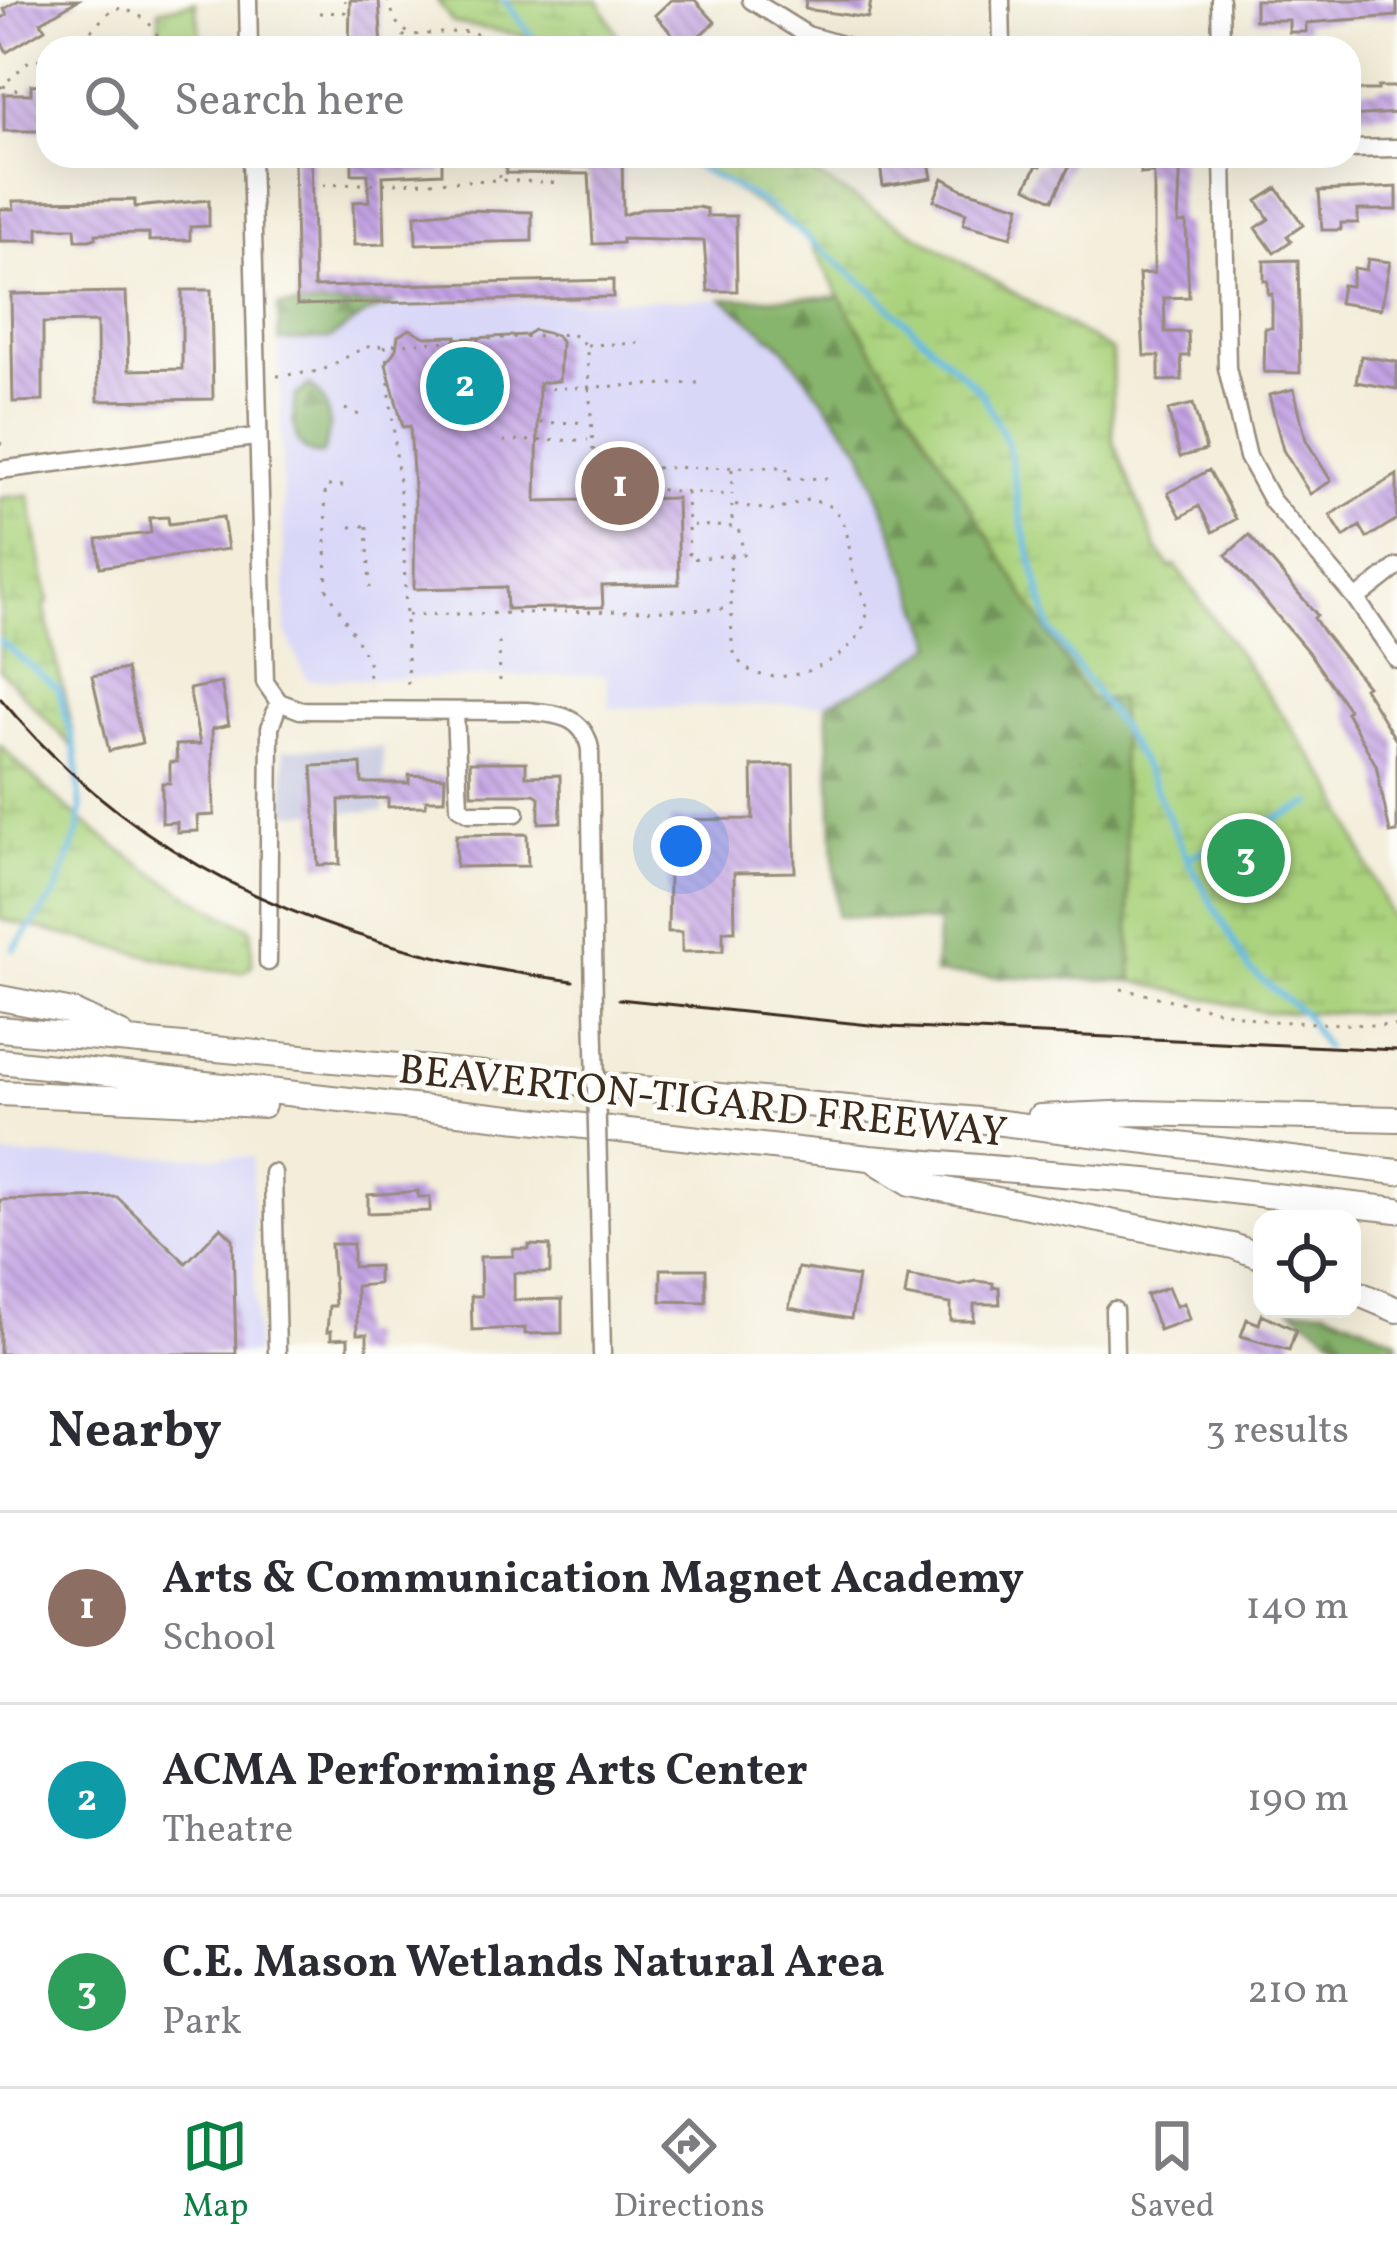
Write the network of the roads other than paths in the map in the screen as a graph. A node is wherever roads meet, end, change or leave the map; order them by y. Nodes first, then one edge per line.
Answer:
1 (248, 0) edge
2 (751, 0) edge
3 (1001, 0) edge
4 (1220, 0) edge
5 (248, 36) edge
6 (810, 36) edge
7 (1002, 36) edge
8 (1218, 36) edge
9 (1397, 148) edge
10 (1361, 149) edge
11 (251, 168) edge
12 (1223, 168) edge
13 (255, 437) junction
14 (3, 470) edge
15 (1397, 567) edge
16 (1356, 599) junction
17 (1397, 659) edge
18 (279, 701) junction
19 (455, 711) junction
20 (515, 813) dead end
21 (268, 962) dead end
22 (0, 998) edge
23 (0, 1029) edge
24 (141, 1044) junction
25 (0, 1061) edge
26 (0, 1093) edge
27 (367, 1101) junction
28 (1397, 1119) edge
29 (978, 1120) junction
30 (870, 1158) junction
31 (1397, 1172) edge
32 (273, 1173) dead end
33 (1397, 1210) edge
34 (1253, 1254) edge
35 (1361, 1295) edge
36 (1114, 1310) dead end
37 (1397, 1310) edge
38 (278, 1354) edge
39 (602, 1354) edge
40 (1115, 1354) edge

1 - 5 street
2 - 6 street
3 - 7 street
4 - 8 street
9 - 10 street
11 - 13 street
12 - 16 street
13 - 14 street
13 - 18 street
15 - 16 street
16 - 17 street
18 - 19 street
18 - 21 street
19 - 20 street
19 - 39 street, bridge
22 - 24 highway
23 - 24 highway, BEAVERTON-TIGARD FREEWAY
24 - 29 highway, BEAVERTON-TIGARD FREEWAY
25 - 27 highway, BEAVERTON-TIGARD FREEWAY
26 - 27 highway
27 - 30 highway, BEAVERTON-TIGARD FREEWAY
28 - 29 highway
29 - 31 highway, BEAVERTON-TIGARD FREEWAY
30 - 33 highway, BEAVERTON-TIGARD FREEWAY
30 - 34 highway
32 - 38 street
35 - 37 highway
36 - 40 street

